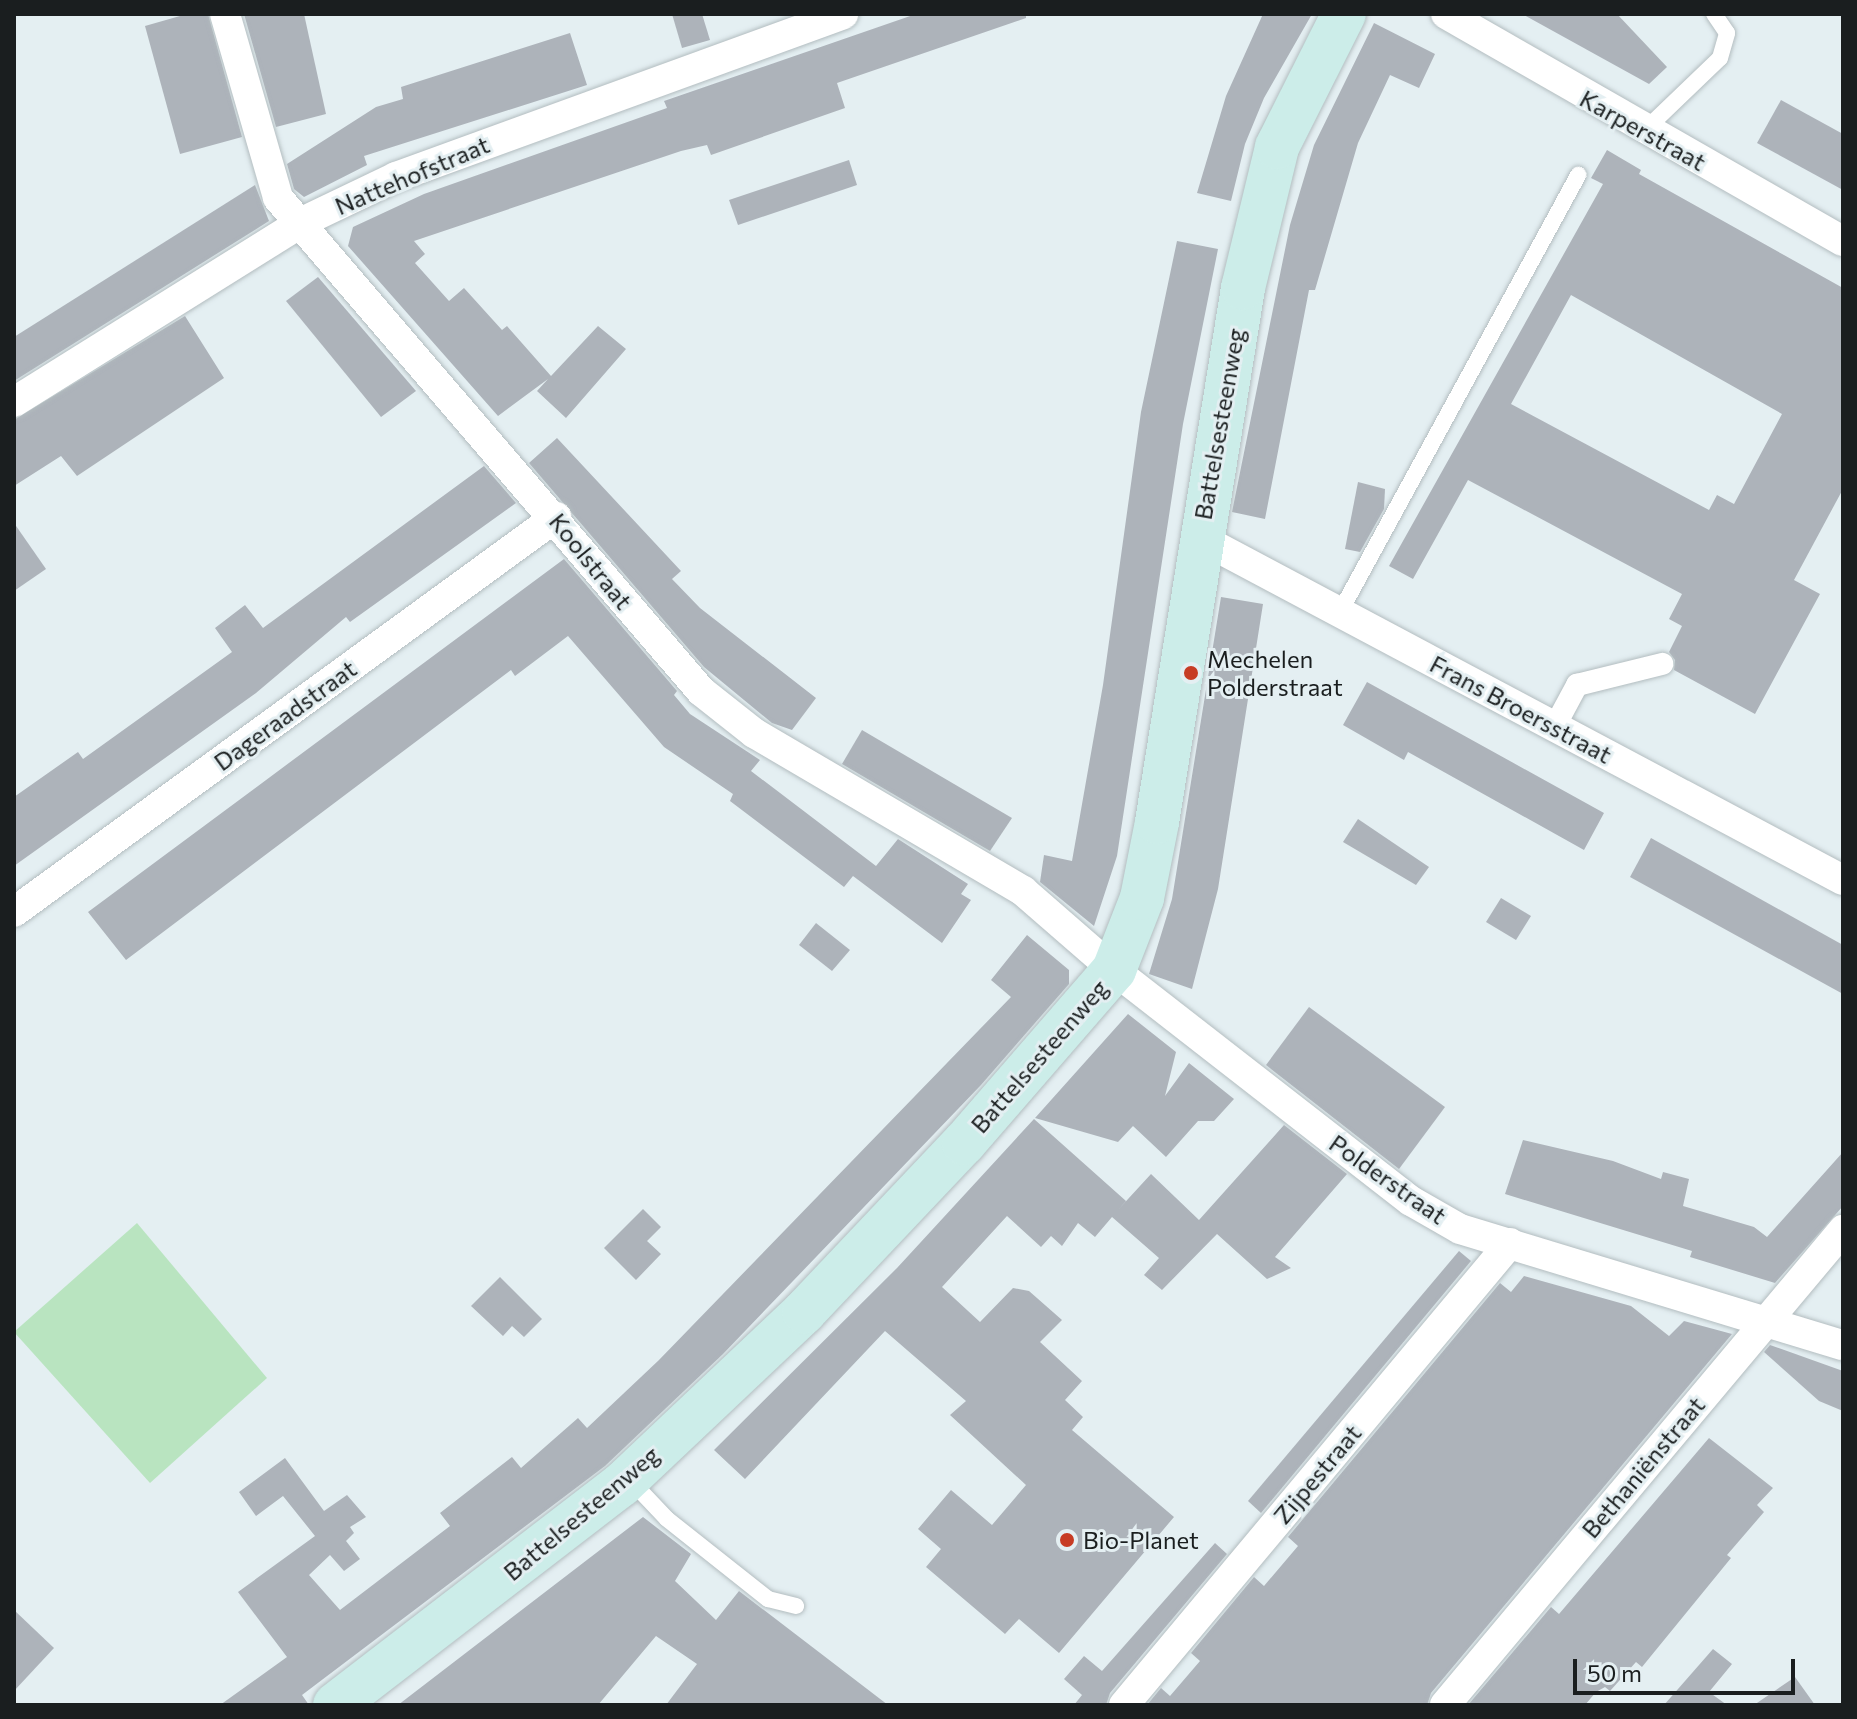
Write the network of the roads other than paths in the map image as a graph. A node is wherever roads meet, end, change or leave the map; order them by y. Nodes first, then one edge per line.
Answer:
1 (225, 14) edge
2 (843, 14) edge
3 (1344, 14) edge
4 (1446, 14) edge
5 (1714, 14) edge
6 (1644, 131) junction
7 (1578, 175) dead end
8 (300, 223) junction
9 (1843, 241) edge
10 (14, 402) edge
11 (556, 517) junction
12 (1200, 538) junction
13 (1340, 612) junction
14 (1662, 664) dead end
15 (1555, 726) junction
16 (1843, 880) edge
17 (14, 912) edge
18 (1114, 970) junction
19 (1843, 1230) edge
20 (1510, 1243) junction
21 (1765, 1320) junction
22 (1843, 1345) edge
23 (628, 1478) junction
24 (796, 1606) dead end
25 (335, 1705) edge
26 (1124, 1705) edge
27 (1445, 1705) edge

1 - 8 street, Koolstraat
2 - 8 street, Nattehofstraat
3 - 12 main road, Battelsesteenweg
4 - 6 street, Karperstraat
5 - 6 lane
6 - 9 street, Karperstraat
7 - 13 lane
8 - 10 street, Nattehofstraat
8 - 11 street, Koolstraat
11 - 17 street, Dageraadstraat
11 - 18 street, Koolstraat
12 - 13 street, Frans Broersstraat
12 - 18 main road, Battelsesteenweg
13 - 15 street, Frans Broersstraat
14 - 15 street
15 - 16 street, Frans Broersstraat
18 - 20 street, Polderstraat
18 - 23 main road, Battelsesteenweg
19 - 21 street, Bethaniënstraat
20 - 21 street, Polderstraat
20 - 26 street, Zijpestraat
21 - 22 street, Polderstraat
21 - 27 street, Bethaniënstraat
23 - 24 lane
23 - 25 main road, Battelsesteenweg

